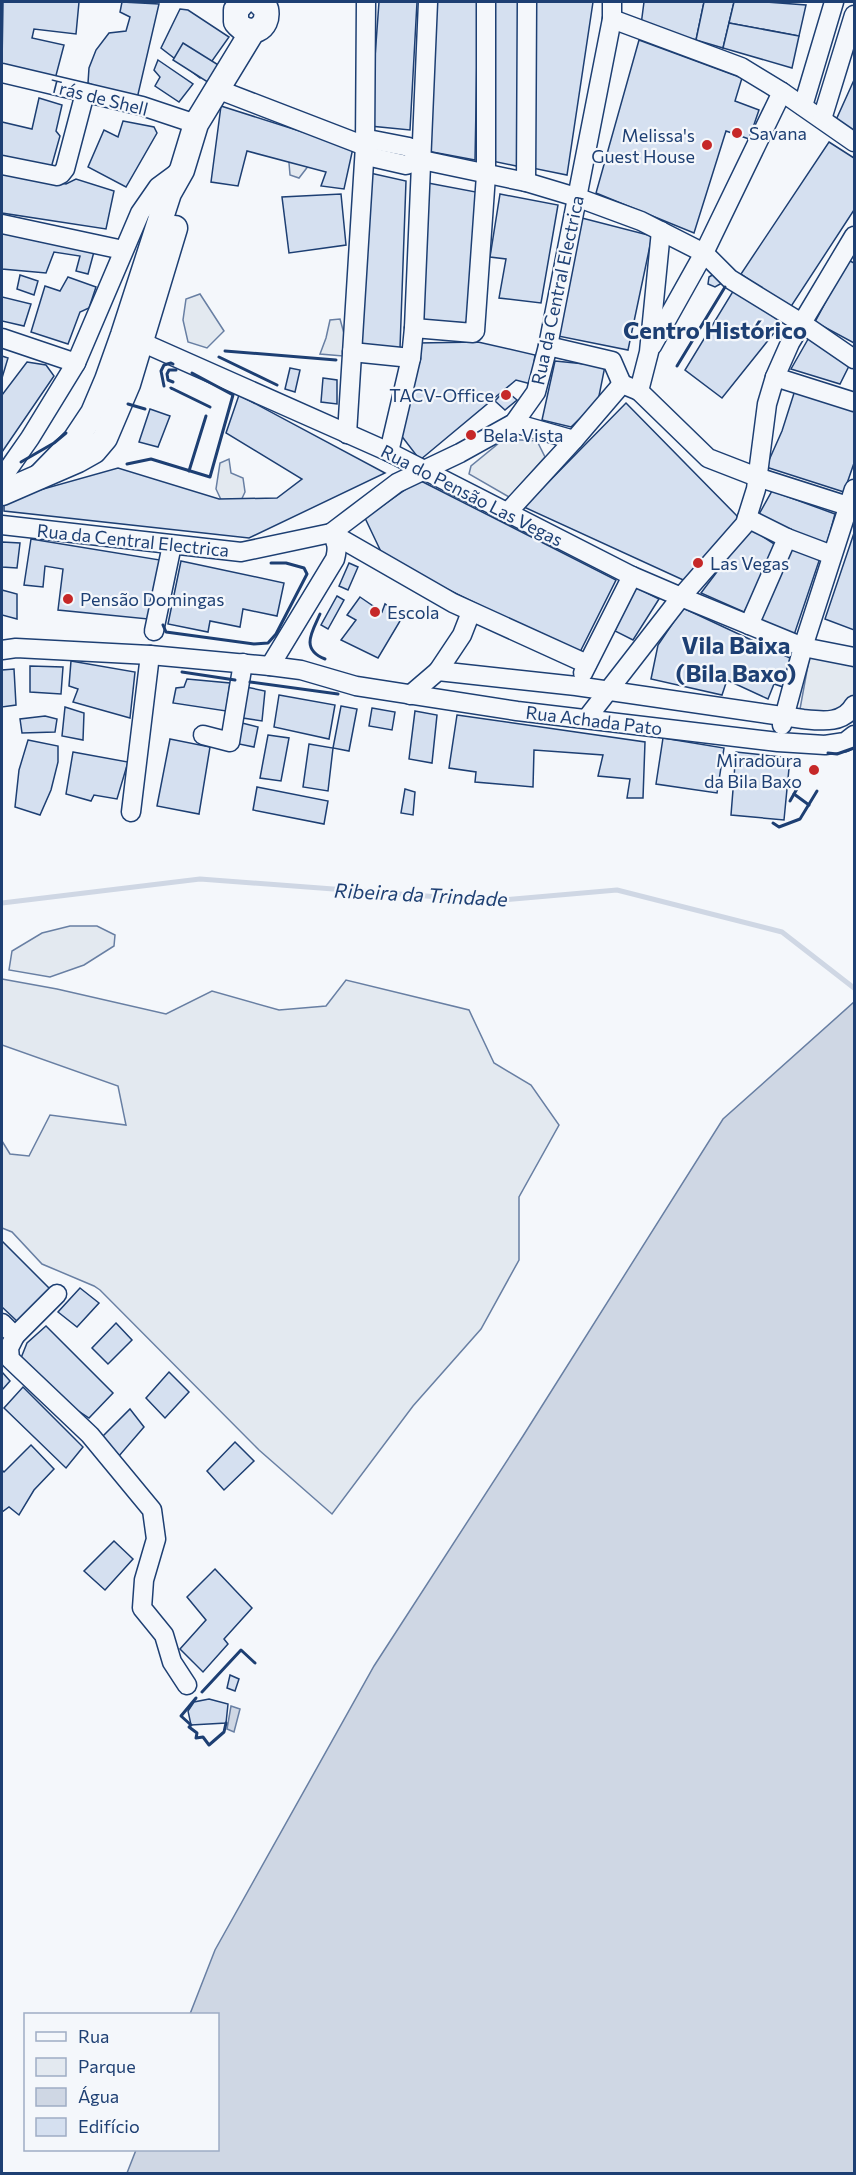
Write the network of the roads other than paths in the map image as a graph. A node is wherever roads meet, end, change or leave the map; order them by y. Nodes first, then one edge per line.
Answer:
1 (249, 2) edge
2 (366, 2) edge
3 (428, 2) edge
4 (486, 2) edge
5 (527, 2) edge
6 (834, 2) edge
7 (612, 10) edge
8 (855, 15) edge
9 (2, 73) edge
10 (217, 89) junction
11 (782, 92) junction
12 (85, 93) junction
13 (803, 106) junction
14 (822, 119) junction
15 (196, 123) junction
16 (855, 142) edge
17 (365, 146) junction
18 (422, 160) junction
19 (2, 165) edge
20 (182, 170) junction
21 (486, 175) junction
22 (526, 182) junction
23 (576, 197) junction
24 (2, 224) edge
25 (661, 231) junction
26 (855, 236) edge
27 (123, 250) junction
28 (704, 254) junction
29 (849, 256) edge
30 (803, 324) junction
31 (414, 328) junction
32 (2, 338) edge
33 (132, 338) junction
34 (548, 346) junction
35 (352, 352) junction
36 (649, 352) junction
37 (411, 358) junction
38 (855, 358) edge
39 (76, 363) junction
40 (775, 377) junction
41 (631, 387) junction
42 (855, 402) edge
43 (514, 423) junction
44 (347, 434) junction
45 (574, 441) junction
46 (389, 452) junction
47 (423, 471) junction
48 (757, 477) junction
49 (2, 478) edge
50 (855, 489) edge
51 (2, 493) edge
52 (851, 507) edge
53 (507, 513) junction
54 (747, 518) junction
55 (2, 525) edge
56 (331, 533) junction
57 (788, 538) junction
58 (172, 545) junction
59 (832, 555) junction
60 (632, 576) junction
61 (681, 597) junction
62 (471, 612) junction
63 (749, 625) junction
64 (154, 631) dead end
65 (803, 647) junction
66 (2, 650) edge
67 (150, 655) junction
68 (855, 657) edge
69 (243, 663) junction
70 (587, 664) junction
71 (270, 666) junction
72 (438, 671) junction
73 (576, 686) junction
74 (610, 691) junction
75 (410, 695) junction
76 (855, 705) edge
77 (785, 716) junction
78 (587, 718) junction
79 (203, 735) dead end
80 (850, 738) edge
81 (778, 742) junction
82 (131, 812) dead end
83 (57, 1294) dead end
84 (2, 1323) edge
85 (15, 1336) junction
86 (187, 1685) dead end

1 - 10 main road
2 - 17 street
3 - 18 street
4 - 21 street
5 - 22 street
6 - 13 street
7 - 11 street
7 - 23 street, Rua da Central Electrica
8 - 14 street
9 - 12 street, Trás de Shell
10 - 15 main road
10 - 17 street
11 - 13 street
11 - 28 street
12 - 15 street, Trás de Shell
12 - 19 street
13 - 14 street
14 - 16 street
15 - 20 main road
17 - 18 street
17 - 35 street
18 - 21 street
18 - 31 street
20 - 27 street
20 - 33 main road
21 - 22 street
21 - 31 street
22 - 23 street
23 - 25 street
23 - 34 street, Rua da Central Electrica
24 - 27 street
25 - 28 street
25 - 36 street
26 - 29 street
27 - 39 street
28 - 30 street
28 - 36 street
29 - 30 street
30 - 38 street
30 - 40 street
31 - 37 street
32 - 39 street
33 - 44 street, Rua do Pensão Las Vegas
33 - 51 main road
34 - 41 street
34 - 43 street, Rua da Central Electrica
35 - 37 street
35 - 44 street
36 - 41 street
37 - 46 street
39 - 49 street
40 - 42 street
40 - 48 street
41 - 45 street
41 - 48 street
43 - 45 street
43 - 47 street, Rua da Central Electrica
44 - 46 street, Rua do Pensão Las Vegas
45 - 53 street
46 - 47 street, Rua do Pensão Las Vegas
47 - 53 street, Rua do Pensão Las Vegas
47 - 56 street, Rua da Central Electrica
48 - 52 street
48 - 54 street
50 - 52 street
52 - 59 street
53 - 60 street, Rua do Pensão Las Vegas
54 - 57 street
54 - 61 street
55 - 58 street, Rua da Central Electrica
56 - 58 street, Rua da Central Electrica
56 - 62 street
56 - 71 street
57 - 59 street
57 - 63 street
58 - 64 street
59 - 65 street
60 - 61 street, Rua do Pensão Las Vegas
60 - 70 street
61 - 63 street, Rua do Pensão Las Vegas
61 - 74 street
62 - 70 street
62 - 72 street
63 - 65 street, Rua do Pensão Las Vegas
65 - 68 street, Rua do Pensão Las Vegas
65 - 77 street
66 - 67 street, Rua Achada Pato
67 - 69 street, Rua Achada Pato
67 - 82 street
69 - 71 street, Rua Achada Pato
69 - 79 street
70 - 73 street
71 - 75 street, Rua Achada Pato
72 - 73 street, Rua Achada Pato
72 - 75 street
73 - 74 street, Rua Achada Pato
74 - 77 street, Rua Achada Pato
74 - 78 street
75 - 78 street, Rua Achada Pato
76 - 77 street, Rua Achada Pato
77 - 81 street
78 - 81 street, Rua Achada Pato
80 - 81 street, Rua Achada Pato
83 - 85 street
84 - 85 street
85 - 86 street

